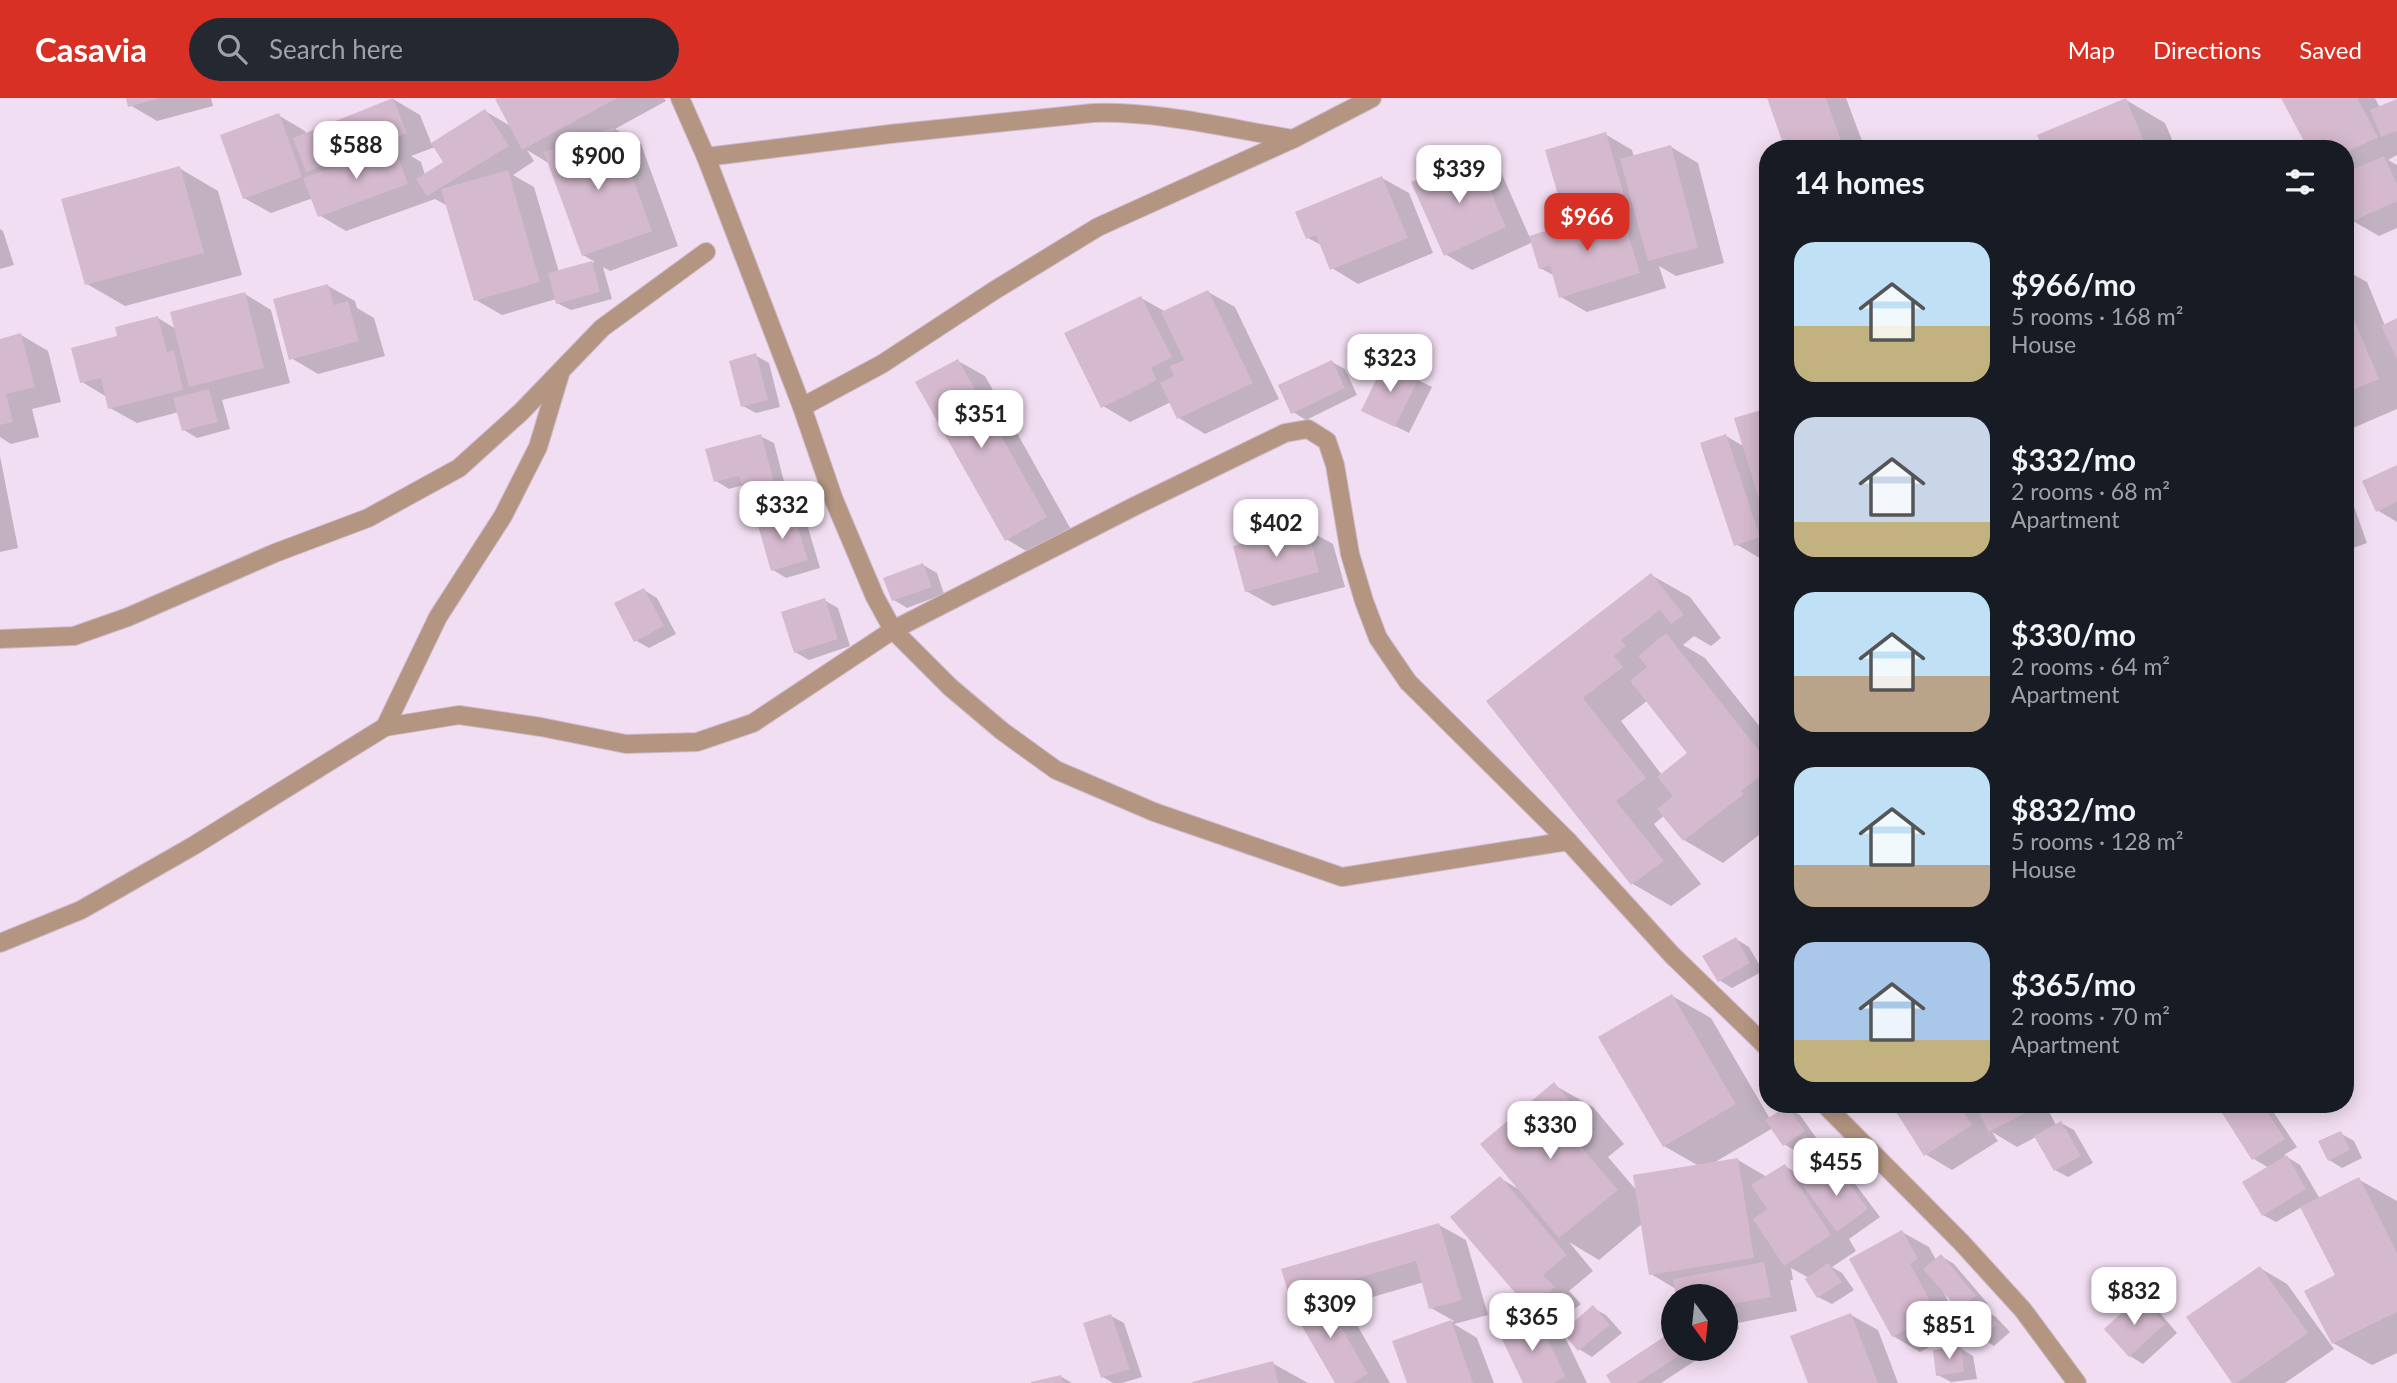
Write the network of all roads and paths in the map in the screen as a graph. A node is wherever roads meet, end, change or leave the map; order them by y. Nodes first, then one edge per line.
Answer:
1 (680, 98) edge
2 (1372, 98) edge
3 (1293, 139) junction
4 (706, 157) junction
5 (706, 252) dead end
6 (561, 371) junction
7 (802, 407) junction
8 (893, 630) junction
9 (0, 639) edge
10 (385, 727) junction
11 (1568, 841) junction
12 (0, 943) edge
13 (1759, 1039) edge
14 (1833, 1113) edge
15 (2077, 1383) edge

1 - 4 street
2 - 3 street
3 - 4 street
3 - 7 street
4 - 7 street
5 - 6 street
6 - 9 street
6 - 10 street
7 - 8 street
8 - 10 street
8 - 11 street
8 - 11 street
10 - 12 street
11 - 13 street
14 - 15 street

